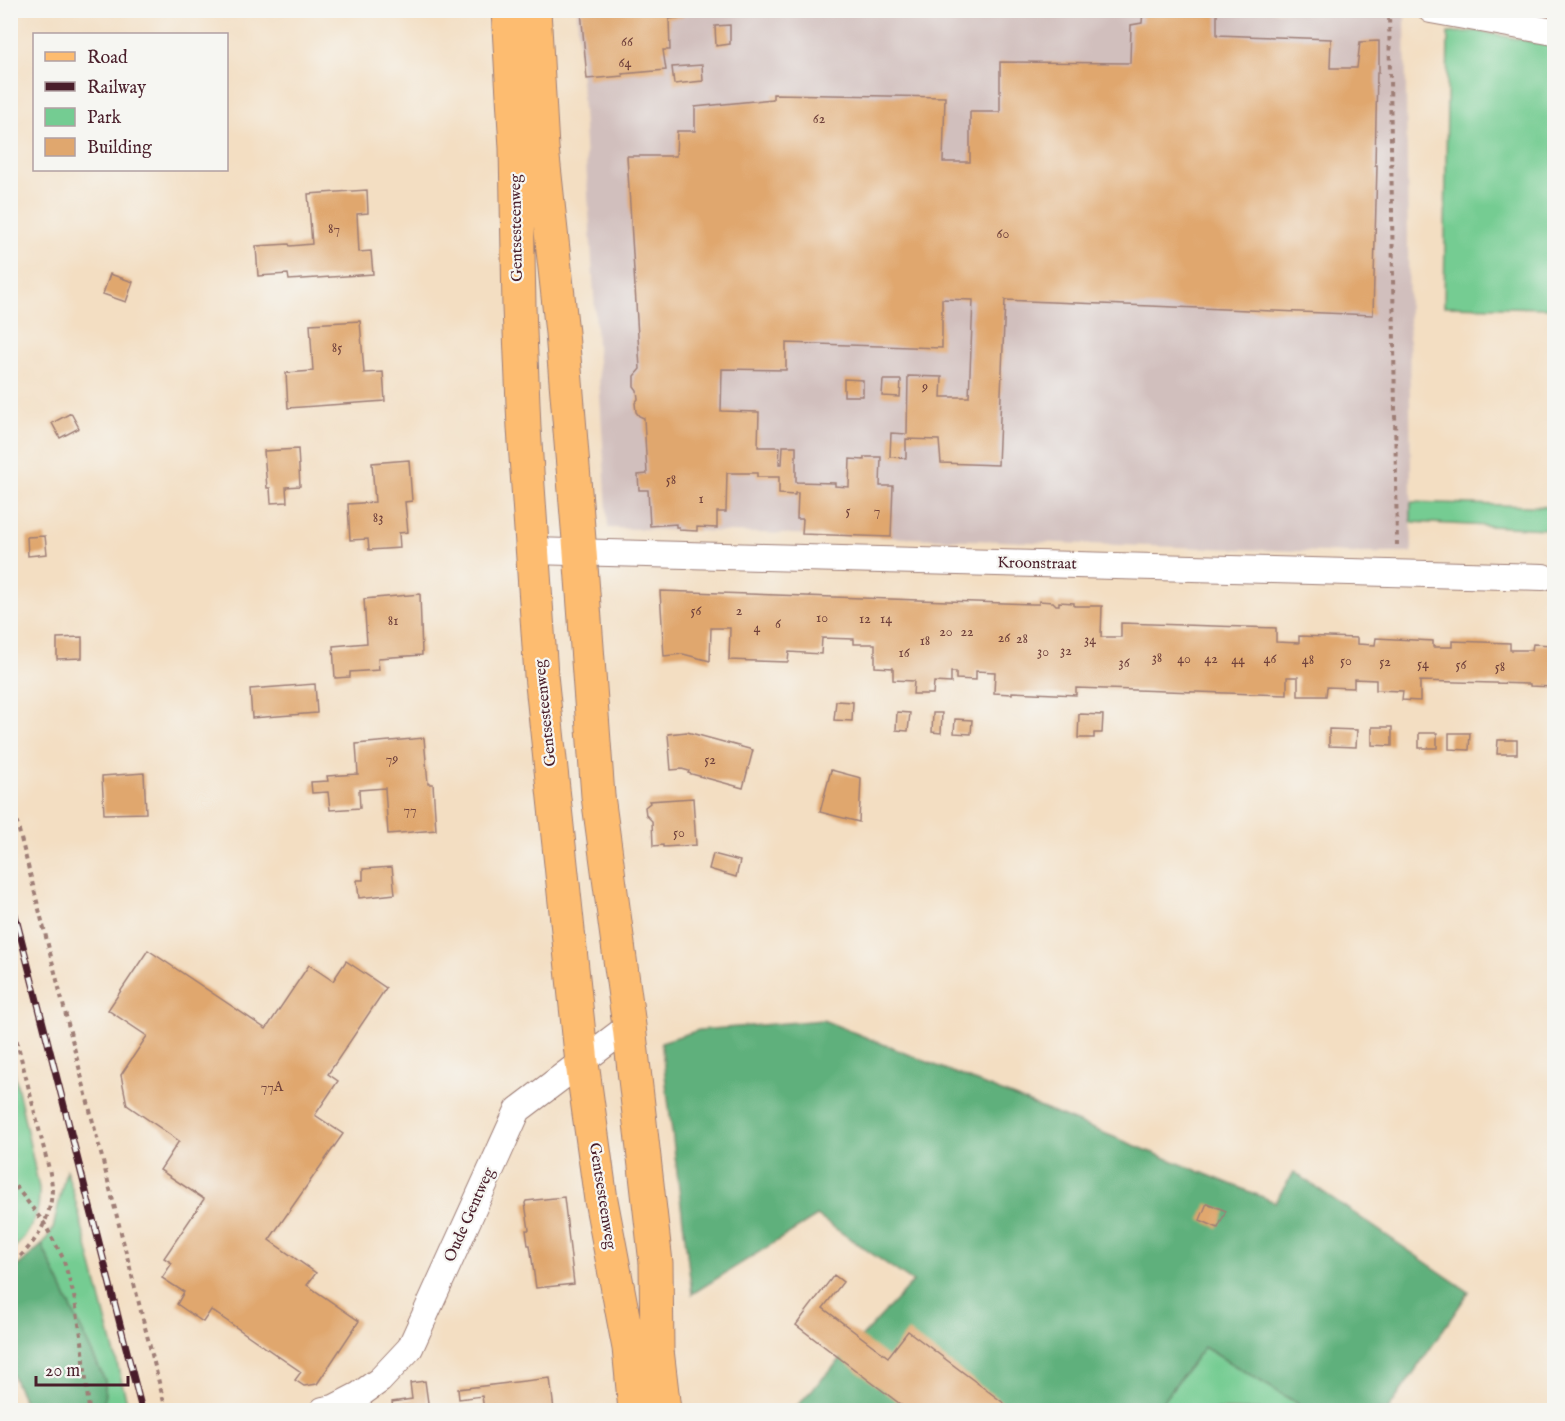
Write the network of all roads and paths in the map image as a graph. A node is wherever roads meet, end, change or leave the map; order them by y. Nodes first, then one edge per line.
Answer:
1 (508, 10) edge
2 (534, 10) edge
3 (1389, 10) edge
4 (1431, 10) edge
5 (1554, 32) edge
6 (518, 243) junction
7 (552, 243) junction
8 (532, 551) junction
9 (580, 552) junction
10 (1398, 573) junction
11 (1543, 577) dead end
12 (10, 795) edge
13 (10, 1014) edge
14 (629, 1026) junction
15 (582, 1063) junction
16 (10, 1179) edge
17 (44, 1223) junction
18 (10, 1266) edge
19 (89, 1410) edge
20 (166, 1410) edge
21 (322, 1410) edge
22 (635, 1410) edge
23 (664, 1410) edge

1 - 6 main road, Gentsesteenweg
2 - 7 main road, Gentsesteenweg
3 - 10 path
4 - 5 street
6 - 7 main road
6 - 8 main road, Gentsesteenweg
7 - 9 main road, Gentsesteenweg
8 - 9 street, Kroonstraat
8 - 15 main road, Gentsesteenweg
9 - 10 street, Kroonstraat
9 - 14 main road, Gentsesteenweg
10 - 11 street, Kroonstraat
12 - 20 path
13 - 17 path
14 - 15 street, Oude Gentweg
14 - 23 main road, Gentsesteenweg
15 - 21 street, Oude Gentweg
15 - 22 main road, Gentsesteenweg
16 - 17 path
17 - 18 path
17 - 19 path

